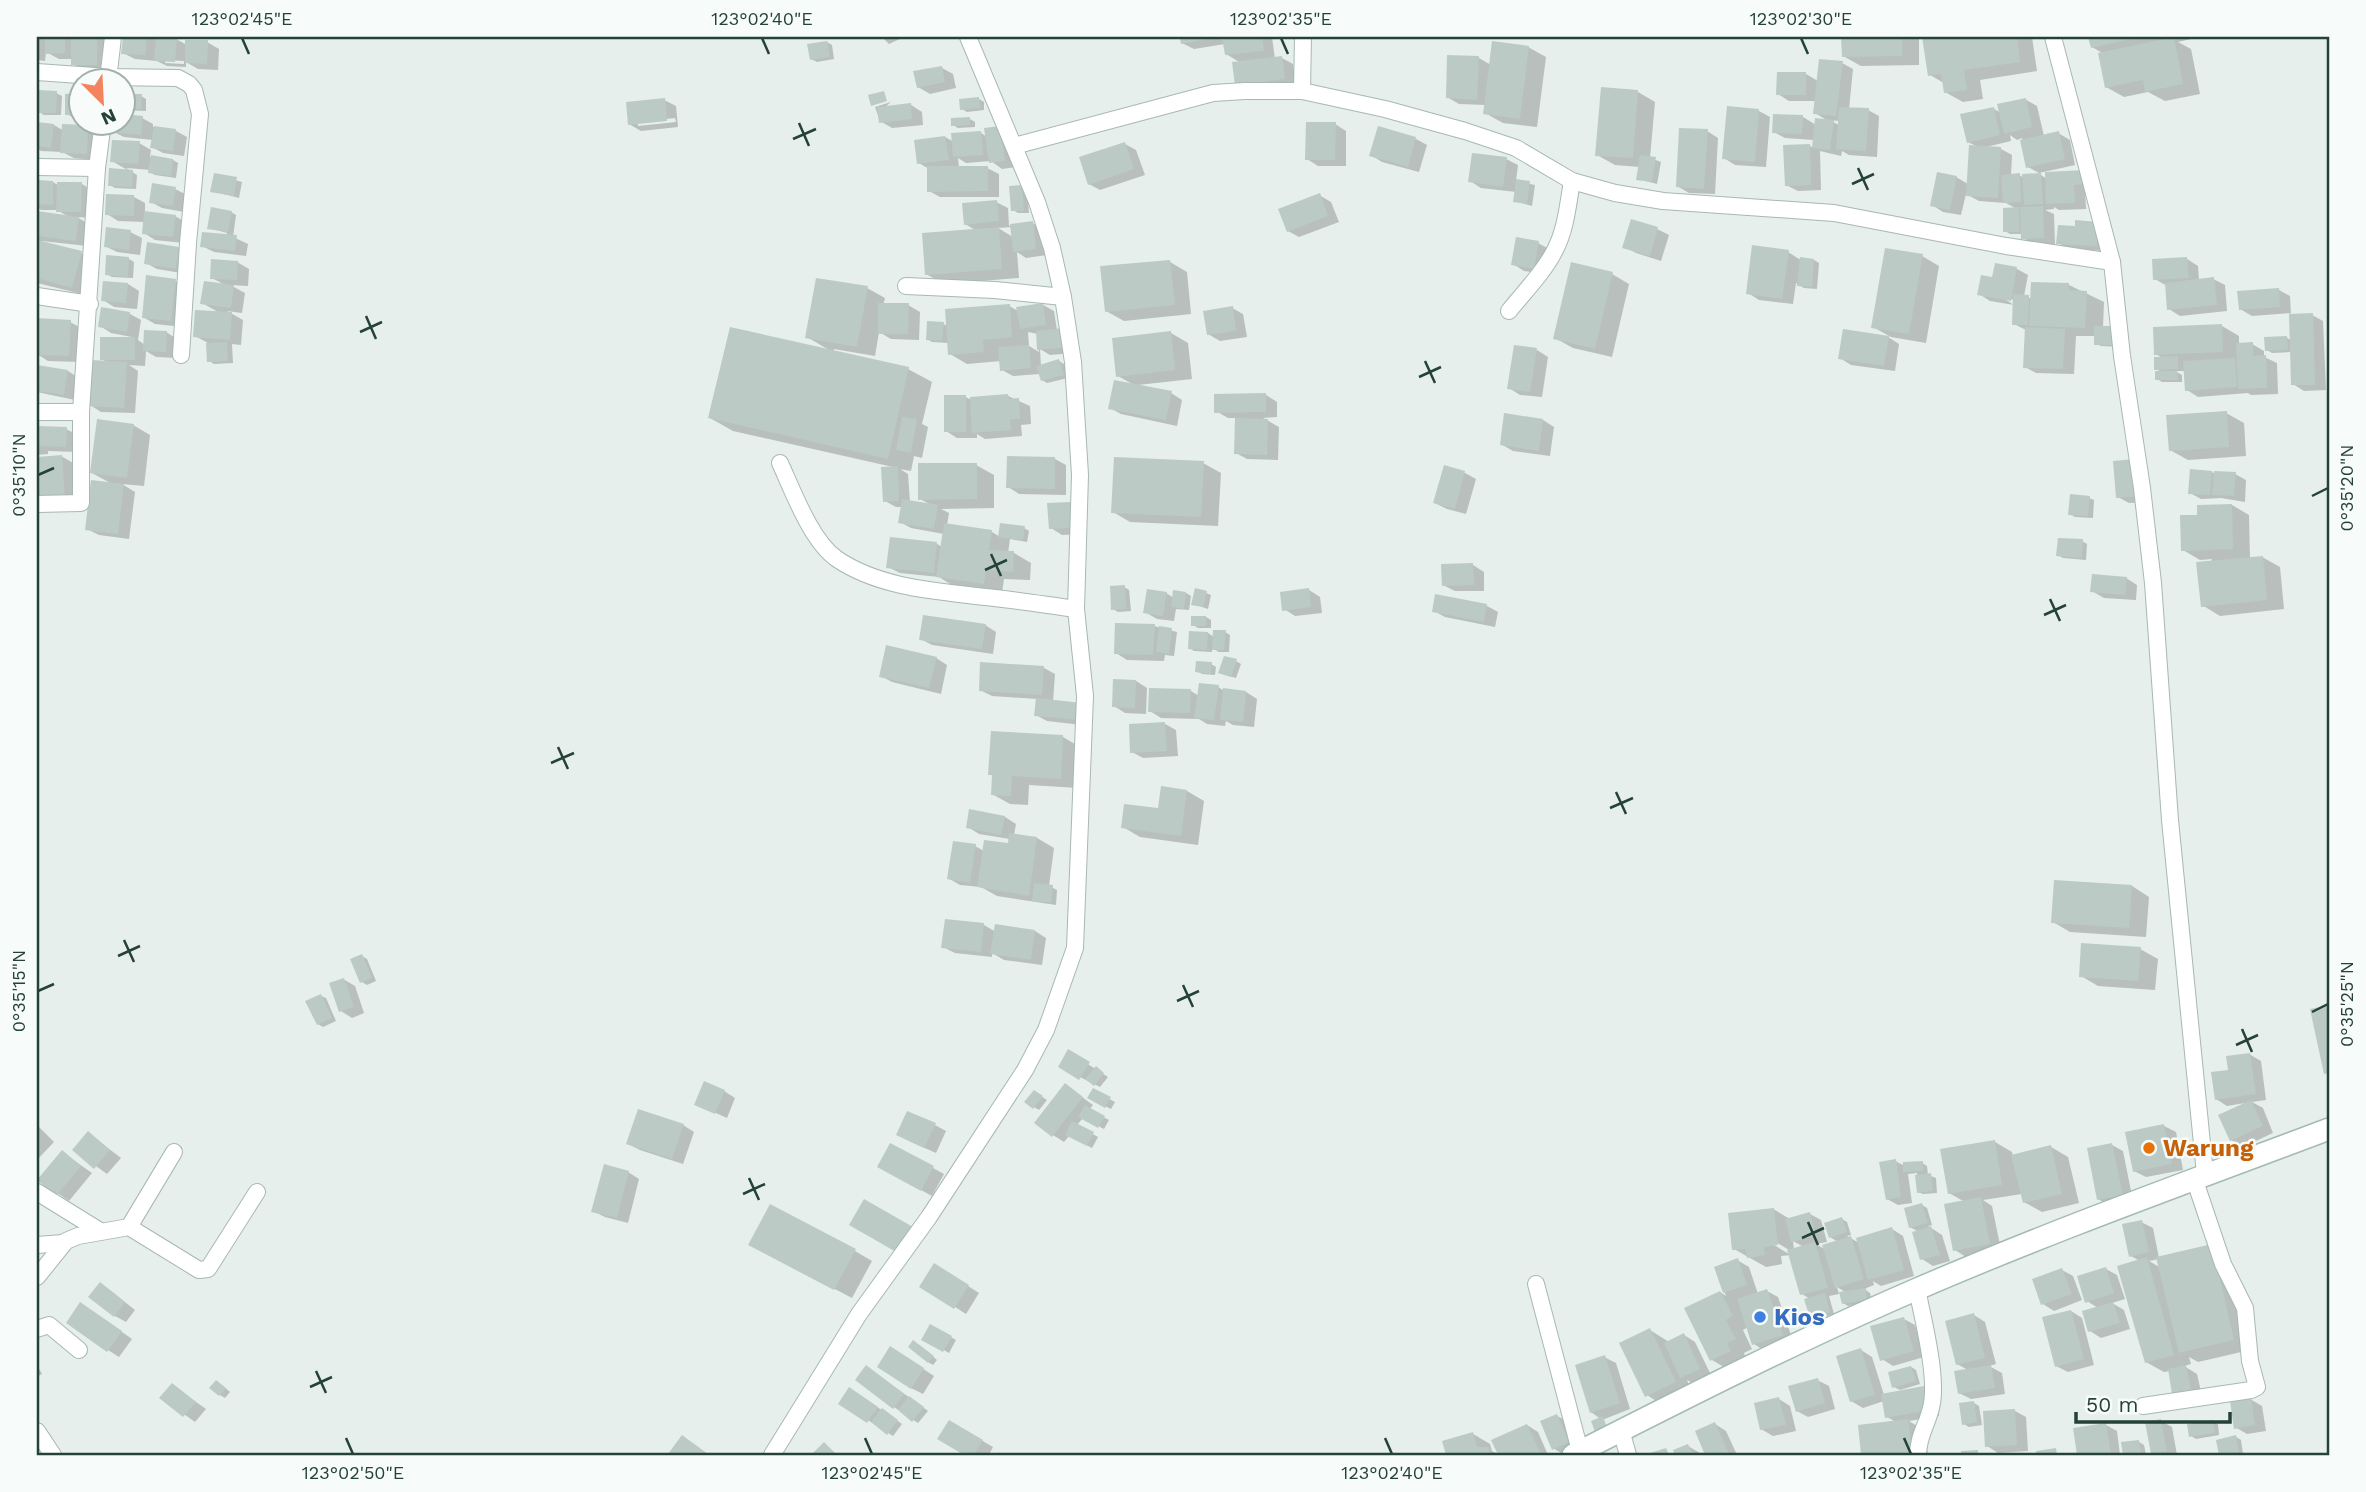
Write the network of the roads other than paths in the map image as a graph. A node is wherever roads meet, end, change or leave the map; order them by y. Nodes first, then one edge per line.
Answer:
1 (113, 37) edge
2 (968, 37) edge
3 (1303, 37) edge
4 (2053, 37) edge
5 (110, 66) edge
6 (37, 72) edge
7 (66, 75) edge
8 (136, 79) edge
9 (1302, 91) junction
10 (101, 136) edge
11 (1014, 146) junction
12 (37, 167) edge
13 (97, 168) junction
14 (1572, 181) junction
15 (2112, 262) junction
16 (906, 286) dead end
17 (37, 296) edge
18 (1063, 297) junction
19 (90, 304) junction
20 (1509, 311) dead end
21 (181, 355) dead end
22 (37, 412) edge
23 (82, 412) junction
24 (780, 463) dead end
25 (37, 504) edge
26 (1076, 609) junction
27 (2329, 1129) edge
28 (174, 1153) dead end
29 (2199, 1185) junction
30 (37, 1192) edge
31 (257, 1192) dead end
32 (129, 1227) junction
33 (100, 1231) junction
34 (63, 1243) junction
35 (37, 1245) edge
36 (37, 1278) edge
37 (1536, 1284) dead end
38 (1917, 1289) junction
39 (37, 1329) edge
40 (79, 1350) dead end
41 (2143, 1406) dead end
42 (37, 1431) edge
43 (1626, 1446) edge
44 (1576, 1453) edge
45 (53, 1455) edge
46 (772, 1455) edge
47 (1918, 1455) edge

1 - 5 street
2 - 11 street
3 - 9 street
4 - 15 street
6 - 7 street
8 - 21 street
9 - 11 street
9 - 14 street
10 - 13 street
11 - 18 street
12 - 13 street
13 - 19 street
14 - 15 street
14 - 20 street
15 - 29 street
16 - 18 street
17 - 19 street
18 - 26 street
19 - 23 street
22 - 23 street
23 - 25 street
24 - 26 street
26 - 46 street
27 - 29 street
28 - 32 street
29 - 38 street
29 - 41 street
30 - 33 street
31 - 32 street
32 - 33 street
33 - 34 street
34 - 35 street
34 - 36 street
37 - 44 street
38 - 43 street
38 - 47 street
39 - 40 street
42 - 45 street
43 - 44 street

